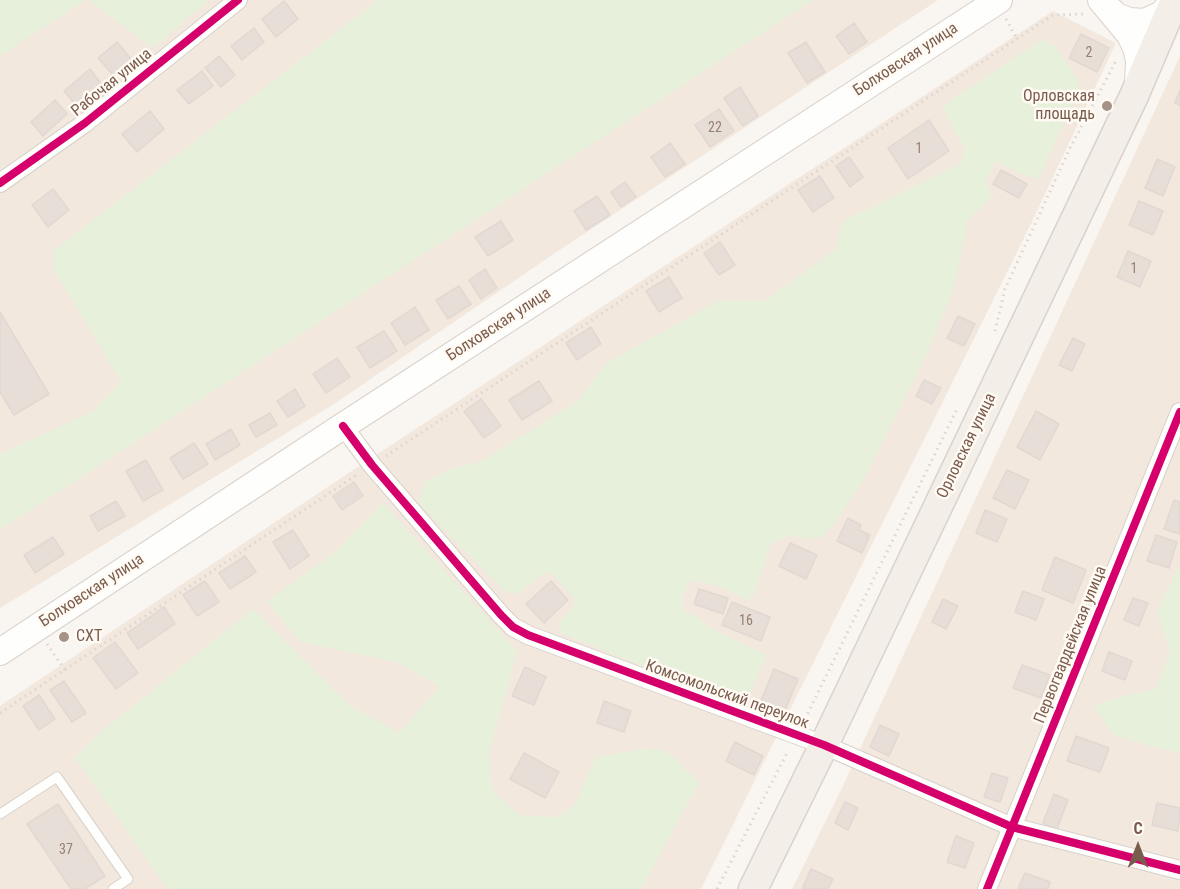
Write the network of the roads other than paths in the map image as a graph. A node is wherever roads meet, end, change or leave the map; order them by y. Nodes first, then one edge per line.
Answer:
1 (238, 0) edge
2 (999, 0) edge
3 (1174, 0) edge
4 (1097, 4) edge
5 (1137, 89) junction
6 (2, 178) edge
7 (1180, 412) edge
8 (343, 426) junction
9 (0, 652) edge
10 (824, 745) junction
11 (0, 814) edge
12 (1012, 827) junction
13 (1180, 870) edge
14 (113, 889) edge
15 (753, 889) edge
16 (987, 889) edge

1 - 6 street, Рабочая улица
2 - 8 main road, Болховская улица
3 - 4 main road
3 - 5 main road, Орловская улица
4 - 5 main road
5 - 10 main road, Орловская улица
7 - 12 street, Первогвардейская улица
8 - 9 main road, Болховская улица
8 - 10 street, Комсомольский переулок
10 - 12 street, Комсомольский переулок
10 - 15 main road, Орловская улица
11 - 14 lane
12 - 13 street, Комсомольский переулок
12 - 16 street, Первогвардейская улица

